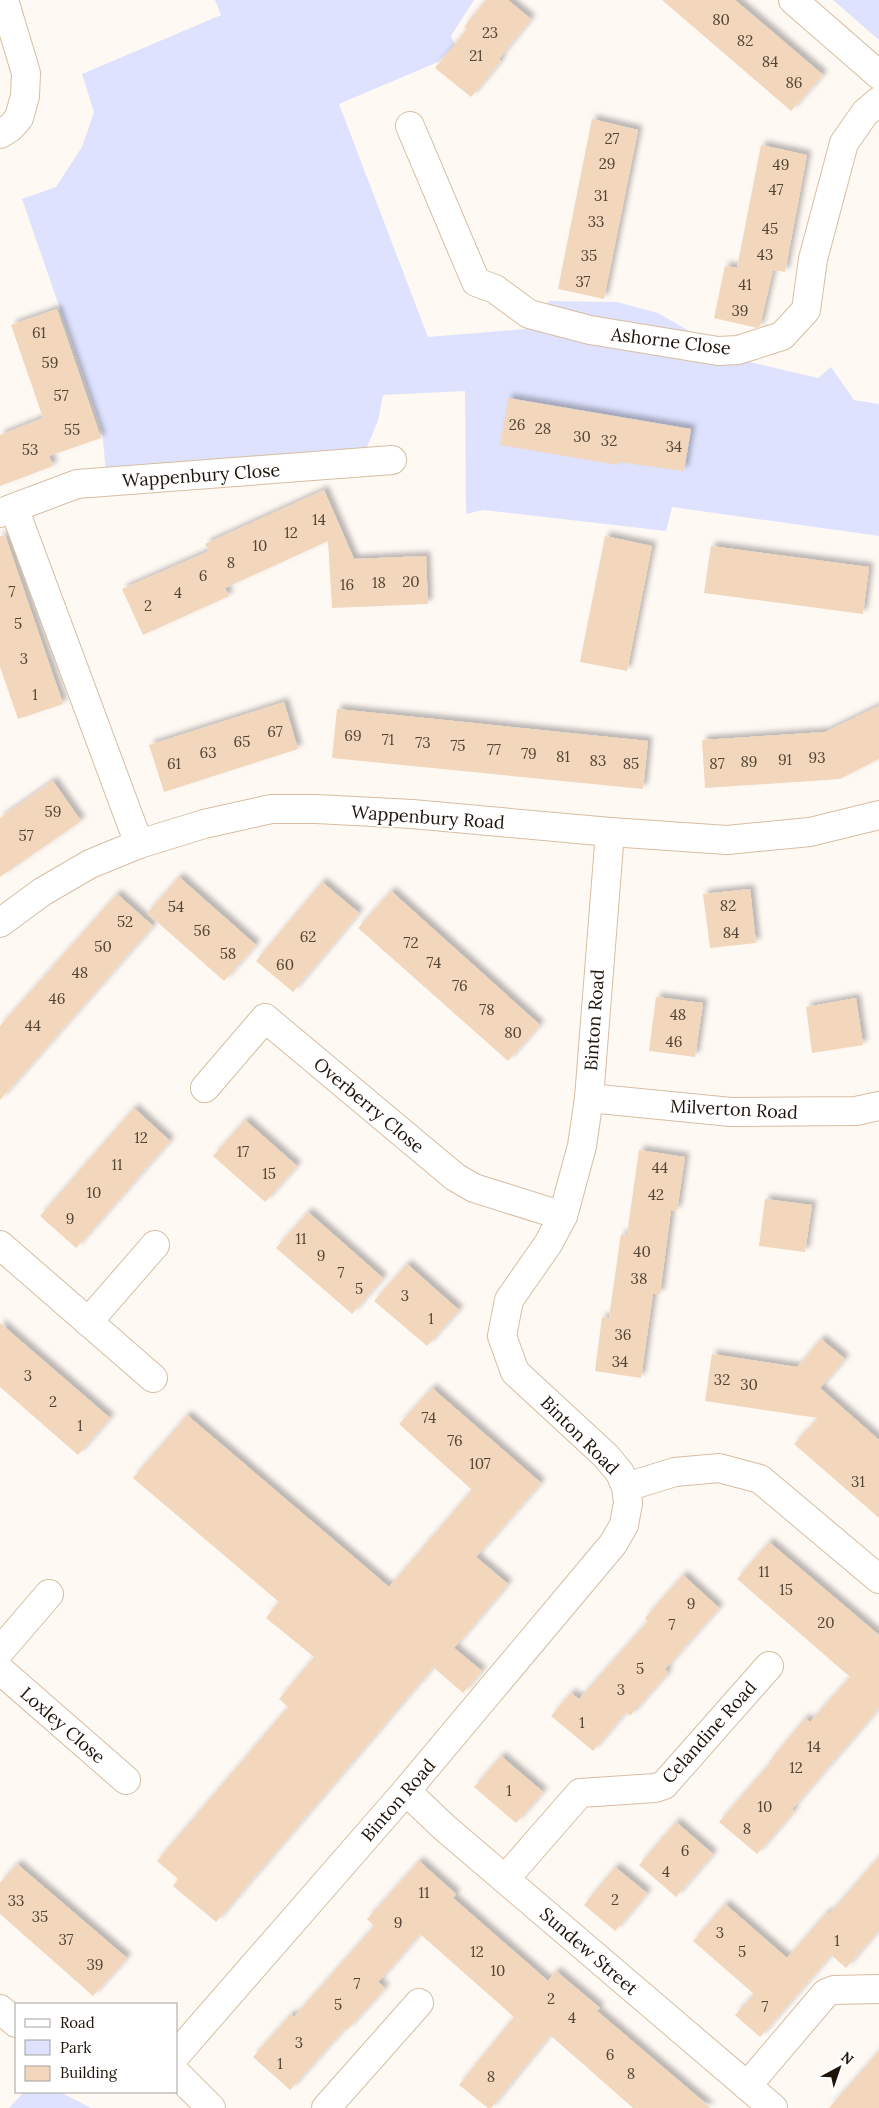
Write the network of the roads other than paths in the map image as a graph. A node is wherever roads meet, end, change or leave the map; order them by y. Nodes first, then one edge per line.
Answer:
1 (4, 0) edge
2 (793, 0) edge
3 (879, 75) edge
4 (879, 101) edge
5 (410, 126) dead end
6 (0, 134) edge
7 (392, 460) dead end
8 (7, 510) edge
9 (879, 815) edge
10 (610, 832) junction
11 (139, 844) junction
12 (0, 923) edge
13 (205, 1088) dead end
14 (589, 1098) junction
15 (879, 1106) edge
16 (564, 1216) junction
17 (0, 1245) edge
18 (156, 1245) dead end
19 (88, 1322) junction
20 (153, 1378) dead end
21 (626, 1487) junction
22 (879, 1580) edge
23 (49, 1594) dead end
24 (0, 1650) edge
25 (769, 1666) dead end
26 (0, 1670) edge
27 (126, 1780) dead end
28 (406, 1791) junction
29 (505, 1879) junction
30 (879, 1989) edge
31 (419, 2003) dead end
32 (0, 2008) edge
33 (15, 2022) edge
34 (178, 2053) edge
35 (178, 2075) edge
36 (747, 2086) junction
37 (212, 2108) edge
38 (326, 2108) edge
39 (773, 2108) edge

1 - 6 street
2 - 3 street
4 - 5 street, Ashorne Close
7 - 8 street, Wappenbury Close
8 - 11 street, Wappenbury Close
9 - 10 street, Wappenbury Road
10 - 11 street, Wappenbury Road
10 - 14 street, Binton Road
11 - 12 street, Wappenbury Road
13 - 16 street, Overberry Close
14 - 15 street, Milverton Road
14 - 16 street, Binton Road
16 - 21 street, Binton Road
17 - 19 street
18 - 19 street
19 - 20 street
21 - 22 street
21 - 28 street, Binton Road
23 - 24 street
25 - 29 street, Celandine Road
26 - 27 street, Loxley Close
28 - 29 street, Sundew Street
28 - 34 street, Binton Road
29 - 36 street, Sundew Street
30 - 36 street
31 - 38 street
32 - 33 street
35 - 37 street
36 - 39 street, Sundew Street

